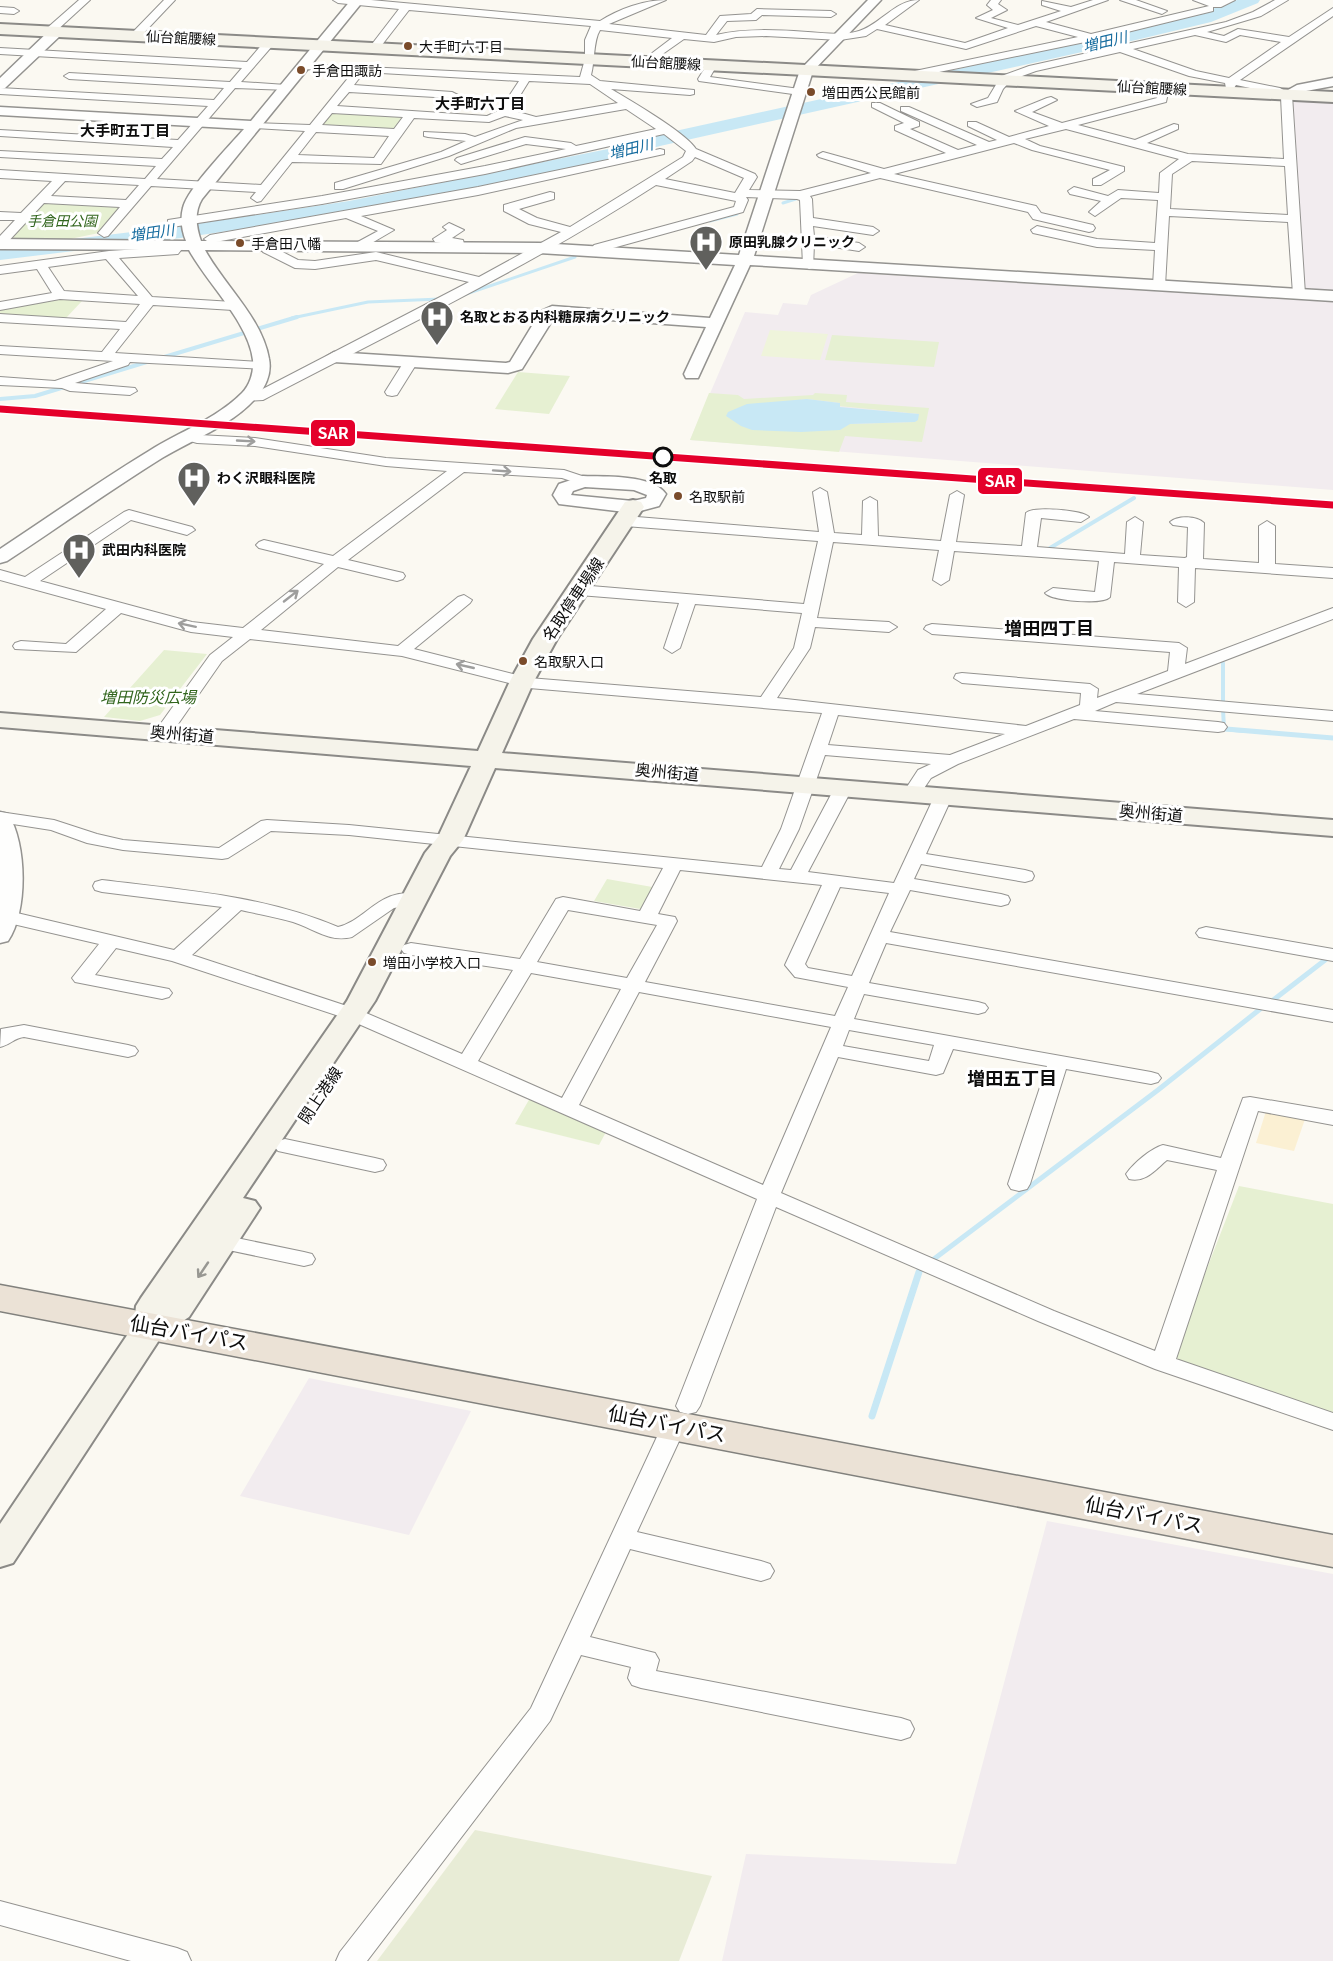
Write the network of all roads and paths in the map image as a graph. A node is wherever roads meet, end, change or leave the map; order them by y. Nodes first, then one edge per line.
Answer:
1 (85, 0) edge
2 (170, 0) edge
3 (338, 0) edge
4 (496, 0) edge
5 (661, 0) edge
6 (875, 0) edge
7 (914, 0) edge
8 (996, 0) edge
9 (1125, 0) edge
10 (1198, 0) edge
11 (1230, 0) edge
12 (1282, 0) edge
13 (357, 1) edge
14 (1096, 1) edge
15 (1046, 3) dead end
16 (437, 4) edge
17 (406, 6) junction
18 (1209, 9) dead end
19 (0, 10) edge
20 (14, 11) dead end
21 (1072, 11) junction
22 (1162, 11) dead end
23 (1333, 11) edge
24 (486, 13) junction
25 (917, 22) dead end
26 (1036, 23) junction
27 (598, 25) junction
28 (876, 26) junction
29 (1018, 28) junction
30 (0, 29) edge
31 (899, 31) junction
32 (53, 32) junction
33 (844, 32) junction
34 (1190, 32) junction
35 (135, 36) junction
36 (681, 36) junction
37 (1090, 37) junction
38 (708, 39) junction
39 (1290, 40) junction
40 (269, 43) junction
41 (974, 43) junction
42 (320, 45) junction
43 (374, 48) junction
44 (1120, 48) junction
45 (0, 51) edge
46 (992, 51) dead end
47 (34, 53) junction
48 (481, 53) junction
49 (89, 56) junction
50 (590, 59) junction
51 (647, 62) junction
52 (250, 64) junction
53 (712, 65) junction
54 (304, 66) junction
55 (361, 69) junction
56 (807, 70) junction
57 (466, 74) junction
58 (69, 76) junction
59 (914, 76) junction
60 (526, 78) junction
61 (1003, 80) junction
62 (592, 82) junction
63 (1333, 82) edge
64 (0, 85) edge
65 (232, 85) junction
66 (1230, 87) junction
67 (286, 88) junction
68 (345, 88) junction
69 (1164, 88) junction
70 (0, 91) edge
71 (690, 92) dead end
72 (51, 94) junction
73 (452, 95) junction
74 (1286, 95) junction
75 (1333, 97) edge
76 (798, 98) junction
77 (1051, 100) dead end
78 (216, 103) junction
79 (977, 104) dead end
80 (628, 105) junction
81 (876, 105) dead end
82 (900, 107) dead end
83 (329, 109) junction
84 (0, 111) edge
85 (504, 112) junction
86 (411, 114) junction
87 (436, 116) junction
88 (536, 120) junction
89 (199, 122) junction
90 (972, 124) dead end
91 (255, 125) junction
92 (1067, 127) junction
93 (1174, 127) dead end
94 (312, 128) junction
95 (668, 130) junction
96 (0, 133) edge
97 (397, 133) junction
98 (13, 134) junction
99 (429, 134) dead end
100 (1012, 140) junction
101 (475, 141) junction
102 (181, 144) junction
103 (1136, 144) junction
104 (0, 146) edge
105 (988, 146) junction
106 (582, 148) junction
107 (690, 151) junction
108 (0, 154) edge
109 (445, 154) junction
110 (958, 154) junction
111 (823, 155) dead end
112 (289, 158) junction
113 (1189, 158) junction
114 (1217, 159) junction
115 (461, 160) junction
116 (165, 163) junction
117 (1290, 163) junction
118 (485, 170) junction
119 (1214, 172) dead end
120 (882, 173) junction
121 (0, 174) edge
122 (62, 177) junction
123 (656, 181) junction
124 (148, 182) junction
125 (1097, 182) dead end
126 (205, 185) junction
127 (265, 189) junction
128 (1074, 191) dead end
129 (766, 194) junction
130 (740, 195) junction
131 (550, 196) dead end
132 (1163, 196) junction
133 (802, 197) junction
134 (40, 199) junction
135 (1111, 200) junction
136 (129, 204) junction
137 (270, 207) junction
138 (247, 211) junction
139 (1095, 212) dead end
140 (1162, 212) junction
141 (0, 216) edge
142 (350, 216) junction
143 (23, 217) junction
144 (1293, 218) junction
145 (190, 220) junction
146 (806, 221) junction
147 (171, 223) dead end
148 (1089, 228) dead end
149 (458, 229) dead end
150 (1037, 230) dead end
151 (571, 231) junction
152 (873, 231) dead end
153 (104, 233) dead end
154 (808, 239) junction
155 (199, 242) junction
156 (0, 243) edge
157 (267, 246) junction
158 (358, 247) junction
159 (859, 247) dead end
160 (1161, 247) junction
161 (459, 248) junction
162 (539, 248) junction
163 (595, 252) junction
164 (109, 255) junction
165 (745, 261) junction
166 (40, 264) junction
167 (809, 265) junction
168 (0, 270) edge
169 (478, 281) junction
170 (1159, 286) junction
171 (1299, 294) junction
172 (60, 295) junction
173 (1333, 296) edge
174 (89, 297) junction
175 (149, 301) junction
176 (0, 306) edge
177 (233, 306) junction
178 (0, 318) edge
179 (67, 322) junction
180 (716, 323) junction
181 (129, 326) junction
182 (0, 350) edge
183 (105, 357) junction
184 (334, 357) junction
185 (140, 358) junction
186 (410, 363) junction
187 (262, 366) junction
188 (692, 374) dead end
189 (0, 381) edge
190 (65, 384) junction
191 (130, 391) dead end
192 (392, 392) dead end
193 (246, 398) junction
194 (188, 436) junction
195 (460, 468) junction
196 (583, 482) junction
197 (820, 492) dead end
198 (957, 495) dead end
199 (870, 501) dead end
200 (629, 514) junction
201 (1081, 517) dead end
202 (1135, 522) dead end
203 (1178, 522) dead end
204 (1267, 526) dead end
205 (187, 530) dead end
206 (827, 537) junction
207 (870, 540) junction
208 (264, 545) dead end
209 (946, 545) junction
210 (1029, 551) junction
211 (0, 557) edge
212 (1107, 557) junction
213 (1132, 558) junction
214 (335, 562) junction
215 (1191, 563) junction
216 (1267, 568) junction
217 (1333, 573) edge
218 (0, 575) edge
219 (397, 576) dead end
220 (941, 580) dead end
221 (27, 583) junction
222 (579, 590) junction
223 (1053, 593) dead end
224 (464, 600) dead end
225 (688, 600) junction
226 (1186, 602) dead end
227 (118, 607) junction
228 (1333, 613) edge
229 (809, 615) junction
230 (1300, 626) junction
231 (889, 627) dead end
232 (1333, 628) edge
233 (932, 629) dead end
234 (245, 632) junction
235 (21, 646) dead end
236 (672, 648) dead end
237 (402, 651) junction
238 (1176, 673) junction
239 (962, 678) dead end
240 (522, 681) junction
241 (1113, 698) junction
242 (766, 702) junction
243 (1088, 707) junction
244 (832, 709) junction
245 (1071, 714) junction
246 (1333, 716) edge
247 (0, 720) edge
248 (1218, 727) dead end
249 (1028, 731) junction
250 (163, 733) junction
251 (818, 749) junction
252 (486, 758) junction
253 (952, 760) junction
254 (808, 784) junction
255 (844, 787) junction
256 (912, 793) junction
257 (944, 795) junction
258 (2, 827) edge
259 (1333, 828) edge
260 (450, 840) junction
261 (916, 858) junction
262 (674, 864) junction
263 (768, 873) junction
264 (797, 876) junction
265 (1025, 876) dead end
266 (833, 881) junction
267 (102, 886) dead end
268 (901, 886) junction
269 (414, 899) junction
270 (1001, 900) dead end
271 (237, 903) junction
272 (646, 918) junction
273 (2, 923) edge
274 (1206, 933) dead end
275 (879, 936) junction
276 (112, 941) junction
277 (411, 949) junction
278 (1333, 955) edge
279 (178, 957) junction
280 (525, 966) junction
281 (859, 985) junction
282 (633, 986) junction
283 (162, 993) dead end
284 (978, 1008) dead end
285 (1333, 1016) edge
286 (360, 1018) junction
287 (843, 1022) junction
288 (0, 1041) edge
289 (946, 1041) junction
290 (831, 1050) junction
291 (128, 1051) dead end
292 (1058, 1062) junction
293 (467, 1063) junction
294 (1150, 1078) dead end
295 (567, 1108) junction
296 (1333, 1118) edge
297 (285, 1146) junction
298 (375, 1165) dead end
299 (1229, 1166) junction
300 (1137, 1174) dead end
301 (1019, 1184) dead end
302 (770, 1194) junction
303 (222, 1242) junction
304 (304, 1259) dead end
305 (0, 1278) edge
306 (0, 1298) edge
307 (161, 1314) junction
308 (1163, 1363) junction
309 (681, 1416) junction
310 (1333, 1422) edge
311 (1333, 1529) edge
312 (622, 1538) junction
313 (1333, 1551) edge
314 (0, 1553) edge
315 (761, 1571) dead end
316 (574, 1643) junction
317 (901, 1729) dead end
318 (0, 1913) edge
319 (125, 1954) edge
320 (177, 1961) edge
321 (350, 1961) edge

1 - 32 street
2 - 35 street
3 - 13 street
4 - 24 street
5 - 27 street
6 - 33 street
7 - 28 street
8 - 29 street
9 - 22 street
10 - 11 street
12 - 34 street
13 - 17 street
13 - 42 street
14 - 21 street
15 - 21 street
16 - 17 street
16 - 24 street
17 - 43 street
18 - 37 street
19 - 20 street
21 - 26 street
23 - 39 street
24 - 27 street
25 - 31 street
26 - 29 street
26 - 37 street
27 - 36 street
27 - 50 street
28 - 31 street
28 - 33 street
29 - 41 street
30 - 32 main road, 仙台館腰線
31 - 41 street
32 - 35 main road, 仙台館腰線
32 - 47 street
33 - 38 street
33 - 38 street
33 - 56 street
34 - 39 street
34 - 44 street
35 - 40 main road, 仙台館腰線
36 - 38 street
36 - 51 street
37 - 44 street
37 - 59 street
39 - 66 street
40 - 42 main road, 仙台館腰線
40 - 52 street
41 - 46 street
42 - 43 main road, 仙台館腰線
42 - 54 street
43 - 48 main road, 仙台館腰線
44 - 61 street
44 - 66 street
45 - 47 street
47 - 49 street
47 - 64 street
48 - 50 main road, 仙台館腰線
48 - 57 street
49 - 52 street
49 - 58 street
50 - 51 main road, 仙台館腰線
50 - 62 street
51 - 53 main road, 仙台館腰線
52 - 65 street
53 - 56 main road, 仙台館腰線
53 - 76 street
54 - 55 street
54 - 67 street
55 - 57 street
55 - 68 street
56 - 59 main road, 仙台館腰線
56 - 76 street
57 - 60 street
57 - 73 street
58 - 65 street
58 - 72 street
59 - 61 main road, 仙台館腰線
60 - 62 street
60 - 85 street
61 - 69 main road, 仙台館腰線
61 - 79 street
62 - 71 street
62 - 80 street
63 - 74 street
65 - 67 street
65 - 78 street
66 - 69 main road, 仙台館腰線
66 - 74 main road, 仙台館腰線
67 - 91 street
68 - 73 street
68 - 83 street
69 - 92 street
70 - 72 street
72 - 78 street
73 - 87 street
74 - 75 main road, 仙台館腰線
74 - 117 street
76 - 129 street
77 - 92 street
78 - 89 street
80 - 88 street
80 - 95 street
81 - 110 street
82 - 105 street
83 - 86 street
83 - 94 street
84 - 89 street
85 - 87 street
85 - 88 street
86 - 87 street
86 - 97 street
88 - 101 street
89 - 91 street
89 - 102 street
90 - 100 street
91 - 94 street
91 - 126 street
92 - 100 street
92 - 103 street
93 - 103 street
94 - 97 street
94 - 112 street
95 - 106 street
95 - 107 street
96 - 98 street
97 - 112 street
98 - 102 street
98 - 104 street
99 - 101 street
100 - 105 street
100 - 125 street
101 - 109 street
102 - 116 street
103 - 113 street
105 - 110 street
106 - 115 street
106 - 118 street
107 - 123 street
107 - 130 street
107 - 142 street
108 - 116 street
109 - 115 street
109 - 137 street
110 - 120 street
111 - 120 street
112 - 127 street
113 - 114 street
113 - 132 street
114 - 117 street
114 - 119 street
115 - 118 street
116 - 124 street
117 - 144 street
118 - 137 street
120 - 133 street
120 - 148 street
121 - 122 street
122 - 124 street
122 - 134 street
123 - 130 street
123 - 151 street
124 - 126 street
124 - 136 street
126 - 127 street
126 - 145 street
127 - 138 street
128 - 135 street
129 - 130 street
129 - 133 street
129 - 165 street
130 - 163 street
131 - 151 street
132 - 135 street
132 - 140 street
133 - 146 street
134 - 136 street
134 - 143 street
135 - 139 street
136 - 153 street
137 - 138 street
138 - 145 street
140 - 144 street
140 - 160 street
141 - 143 street
142 - 155 street
142 - 158 street
143 - 156 street
144 - 171 street
145 - 147 street
145 - 155 street
146 - 152 street
146 - 154 street
149 - 161 street
150 - 160 street
151 - 162 street
154 - 159 street
154 - 167 street
155 - 156 street
155 - 157 street
155 - 164 street
155 - 177 street
157 - 158 street
157 - 169 street
158 - 161 street
160 - 170 street
161 - 162 street
162 - 163 street
162 - 169 street
163 - 165 street
164 - 166 street
164 - 175 street
165 - 167 street
165 - 180 street
166 - 168 street
166 - 172 street
167 - 170 street
169 - 184 street
170 - 171 street
171 - 173 street
172 - 174 street
172 - 176 street
174 - 175 street
174 - 179 street
175 - 177 street
175 - 181 street
177 - 187 street
178 - 179 street
179 - 181 street
180 - 186 street
180 - 188 street
181 - 183 street
182 - 183 street
183 - 185 street
184 - 186 street
184 - 193 street
185 - 187 street
185 - 190 street
186 - 192 street
187 - 193 street
189 - 190 street
190 - 191 street
193 - 194 street
194 -> 195 street
194 - 211 street
195 -> 196 street
195 - 214 street
196 - 200 street
196 - 200 street
197 - 206 street
198 - 209 street
199 - 207 street
200 - 206 street
200 - 222 main road, 名取停車場線
201 - 210 street
202 - 213 street
203 - 215 street
204 - 216 street
205 - 221 street
206 - 207 street
206 - 229 street
207 - 209 street
208 - 214 street
209 - 210 street
209 - 220 street
210 - 212 street
212 - 213 street
212 - 223 street
213 - 215 street
214 - 219 street
234 -> 214 street
215 - 216 street
215 - 226 street
216 - 217 street
218 - 221 street
221 - 227 street
222 - 225 street
222 - 240 main road, 名取停車場線
224 - 237 street
225 - 229 street
225 - 236 street
234 -> 227 street
227 - 235 street
228 - 230 street
229 - 231 street
229 - 242 street
230 - 232 street
230 - 238 street
233 - 238 street
234 - 237 street
234 - 250 street
240 -> 237 street
238 - 241 street
239 - 243 street
240 - 242 street
240 - 252 main road, 名取停車場線
241 - 243 street
241 - 246 street
242 - 244 street
243 - 245 street
244 - 249 street
244 - 251 street
245 - 248 street
245 - 249 street
247 - 250 main road, 奥州街道
249 - 253 street
250 - 252 main road, 奥州街道
251 - 253 street
251 - 254 street
252 - 254 main road, 奥州街道
252 - 260 main road, 閖上港線
253 - 256 street
254 - 255 main road, 奥州街道
254 - 263 street
255 - 256 main road, 奥州街道
255 - 264 street
256 - 257 main road, 奥州街道
257 - 259 main road, 奥州街道
257 - 261 street
258 - 260 street
258 - 273 street
260 - 262 street
260 - 269 main road, 閖上港線
260 - 277 main road, 閖上港線
261 - 265 street
261 - 268 street
262 - 263 street
262 - 272 street
263 - 264 street
264 - 266 street
266 - 268 street
266 - 281 street
267 - 271 street
268 - 270 street
268 - 275 street
269 - 271 street
269 - 286 main road, 閖上港線
271 - 279 street
272 - 280 street
272 - 282 street
273 - 276 street
274 - 278 street
275 - 281 street
275 - 285 street
276 - 279 street
276 - 283 street
277 - 280 street
277 - 286 main road, 閖上港線
279 - 286 street
280 - 282 street
280 - 293 street
281 - 284 street
281 - 287 street
282 - 287 street
282 - 295 street
286 - 293 street
286 - 297 main road, 閖上港線
286 - 307 main road, 閖上港線
287 - 289 street
287 - 290 street
288 - 291 street
289 - 290 street
289 - 292 street
290 - 302 street
292 - 294 street
292 - 301 street
293 - 295 street
295 - 302 street
296 - 299 street
297 - 298 street
297 - 303 main road, 閖上港線
299 - 300 street
299 - 308 street
302 - 308 street
302 - 309 street
303 - 304 street
303 -> 307 main road, 閖上港線
305 - 307 highway, 仙台バイパス
306 - 307 highway, 仙台バイパス
307 - 309 highway, 仙台バイパス
307 - 314 main road, 閖上港線
308 - 310 street
309 - 311 highway, 仙台バイパス
309 - 312 street
309 - 313 highway, 仙台バイパス
312 - 315 street
312 - 316 street
316 - 317 street
316 - 321 street
318 - 319 street
319 - 320 street

